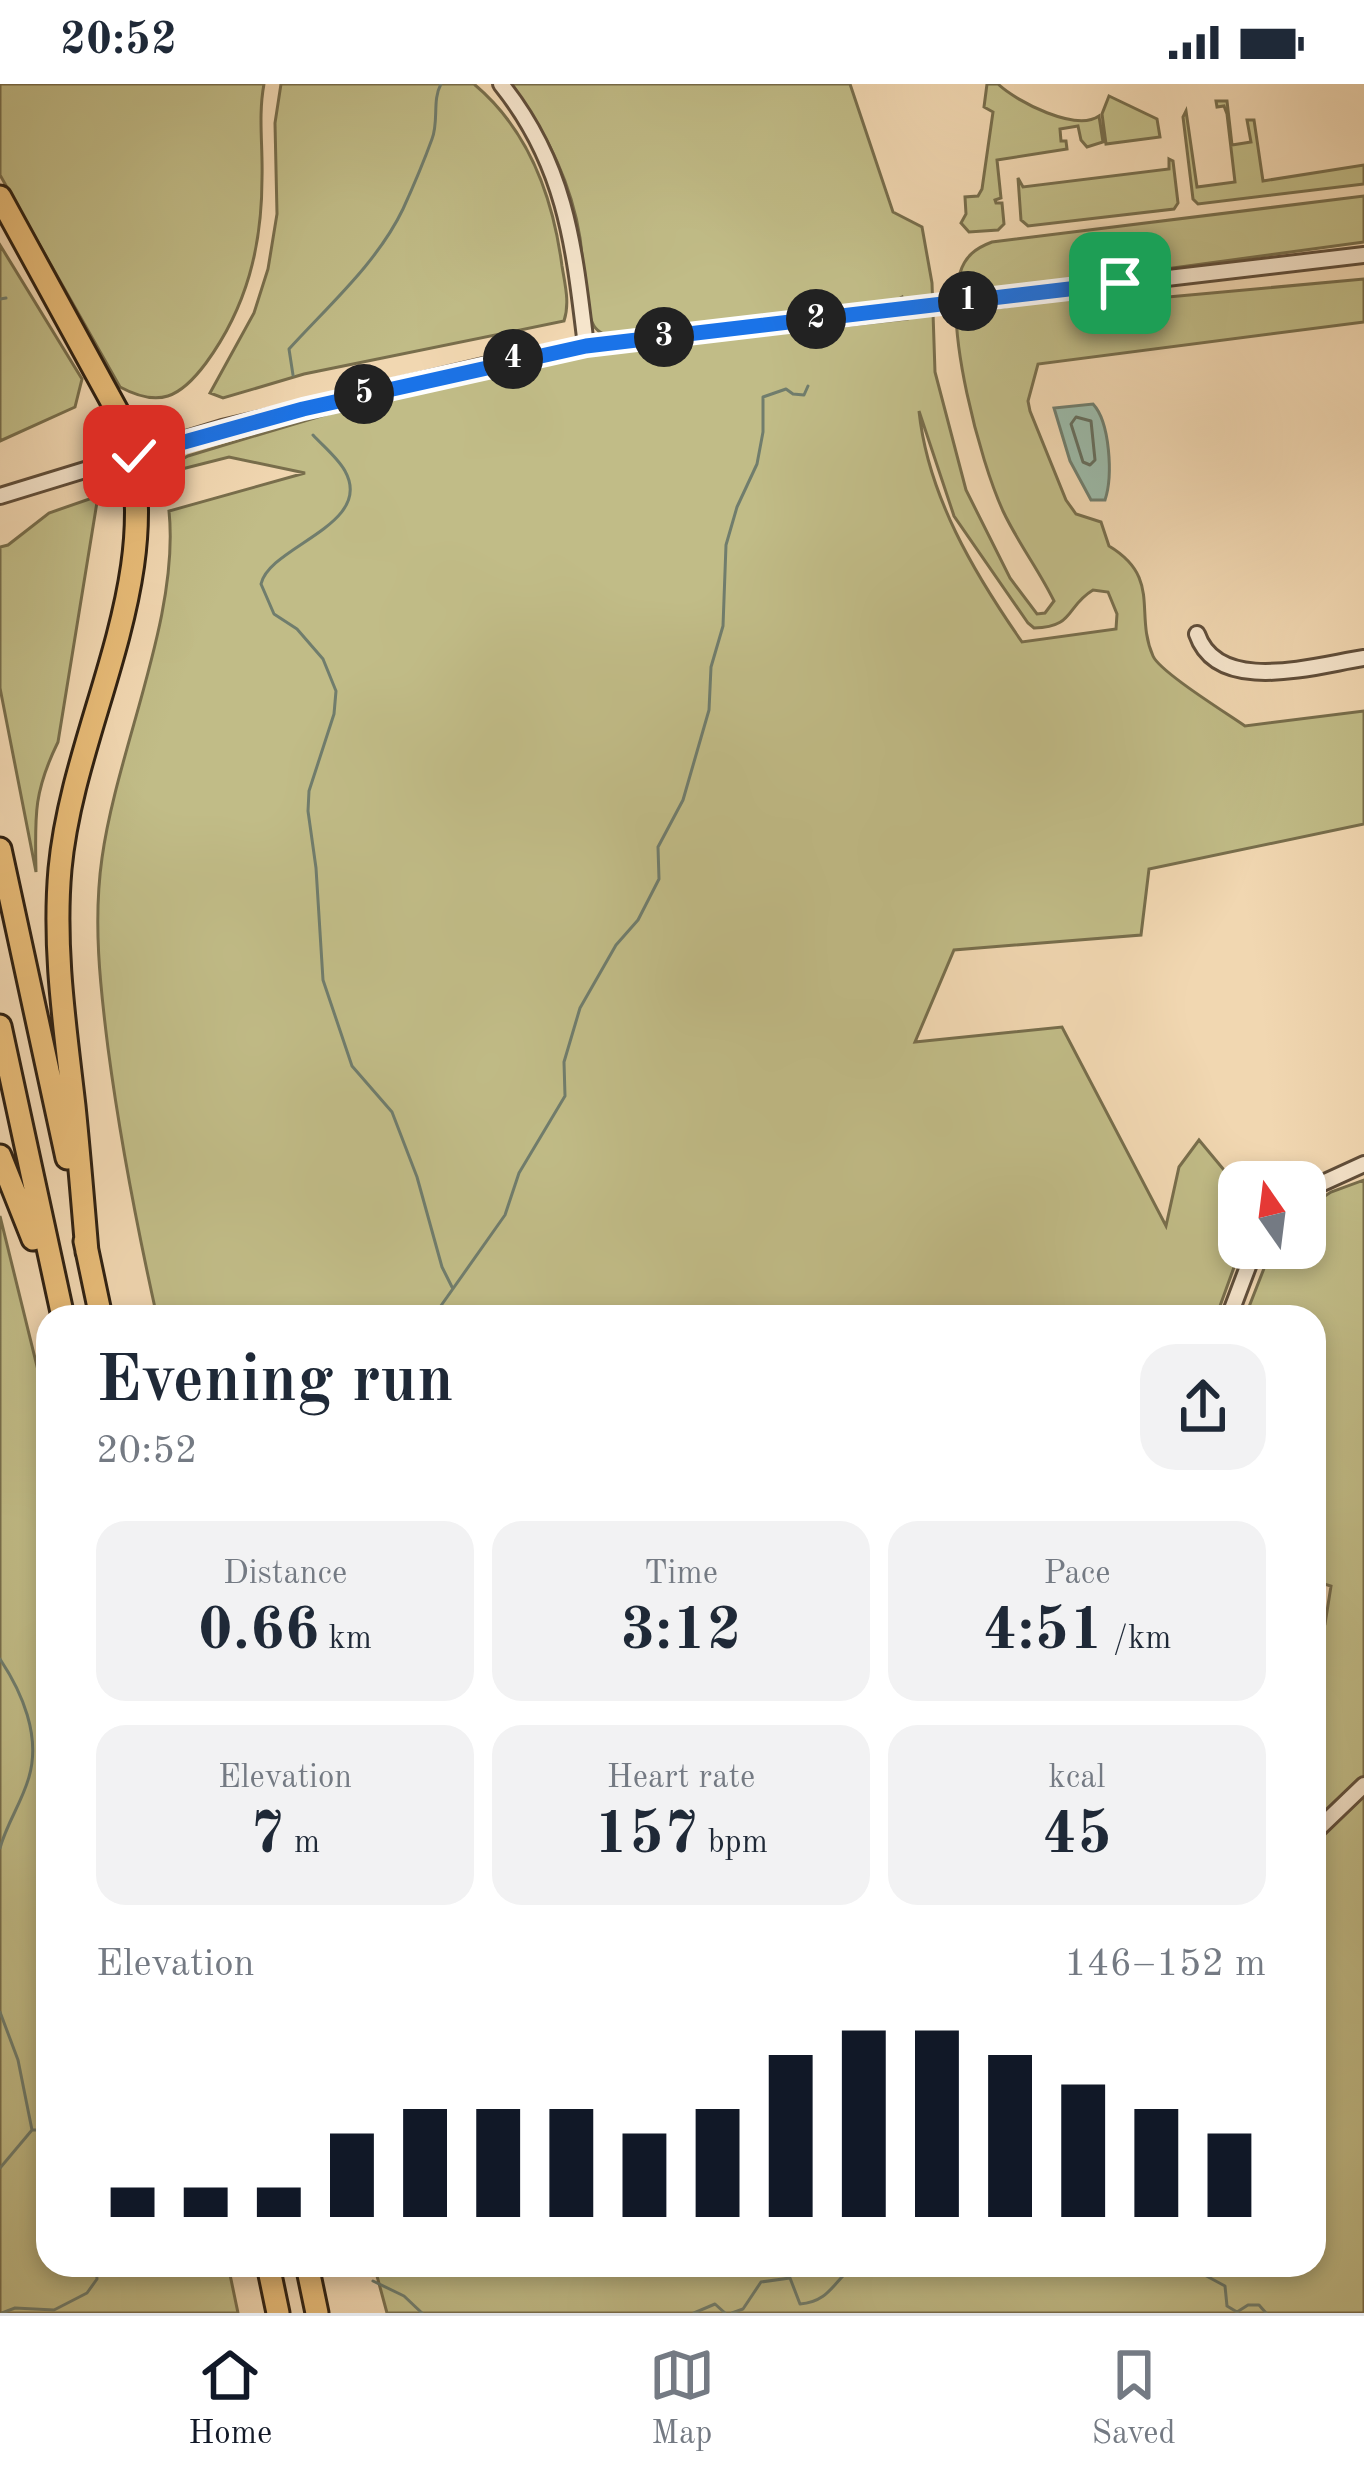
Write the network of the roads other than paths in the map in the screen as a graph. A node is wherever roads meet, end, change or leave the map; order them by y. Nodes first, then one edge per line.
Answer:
1 (501, 84) edge
2 (0, 197) edge
3 (1364, 255) edge
4 (586, 346) junction
5 (134, 456) junction
6 (0, 496) edge
7 (1197, 634) dead end
8 (1364, 658) edge
9 (0, 849) edge
10 (0, 1027) edge
11 (0, 1156) edge
12 (1364, 1164) edge
13 (1326, 1181) edge
14 (88, 1252) junction
15 (1248, 1269) edge
16 (56, 1305) edge
17 (58, 1305) edge
18 (99, 1305) edge
19 (1234, 1305) edge
20 (1364, 1785) edge
21 (1326, 1821) edge
22 (270, 2277) edge
23 (310, 2277) edge
24 (278, 2313) edge
25 (317, 2313) edge

1 - 4 street
2 - 5 highway
3 - 4 street
4 - 5 street
5 - 6 street
5 - 14 highway
7 - 8 street
9 - 14 highway
10 - 17 highway
11 - 16 highway
12 - 13 street
14 - 18 highway
15 - 19 street
20 - 21 street
22 - 24 highway
23 - 25 highway

